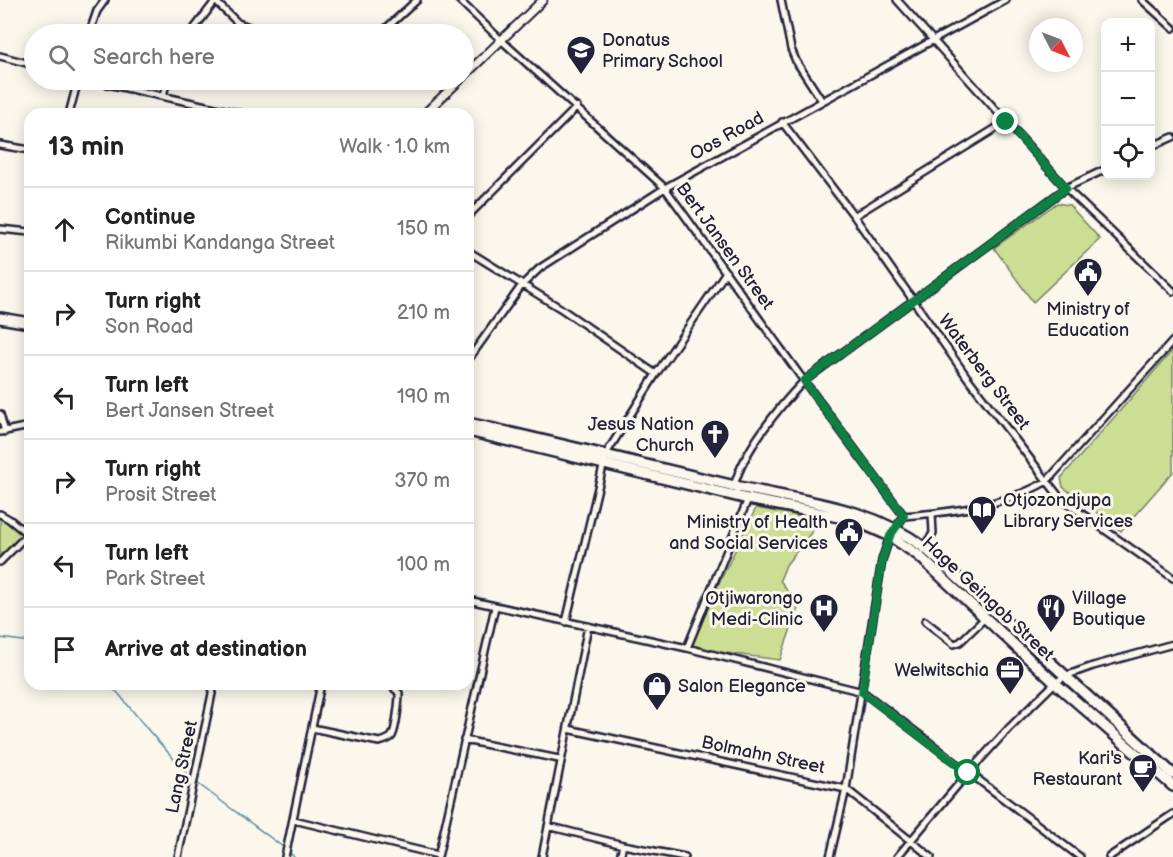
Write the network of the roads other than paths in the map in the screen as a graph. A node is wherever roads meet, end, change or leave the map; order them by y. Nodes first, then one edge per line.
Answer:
1 (105, 0) edge
2 (417, 0) edge
3 (459, 0) edge
4 (543, 0) edge
5 (781, 0) edge
6 (897, 0) edge
7 (1006, 0) edge
8 (1142, 0) edge
9 (216, 1) edge
10 (92, 24) edge
11 (198, 24) edge
12 (241, 24) edge
13 (391, 24) edge
14 (1173, 28) edge
15 (501, 40) junction
16 (934, 41) junction
17 (0, 56) edge
18 (24, 62) edge
19 (474, 66) edge
20 (75, 90) edge
21 (136, 90) edge
22 (164, 90) edge
23 (449, 90) edge
24 (163, 96) junction
25 (822, 101) junction
26 (208, 106) joint
27 (577, 107) junction
28 (71, 108) edge
29 (216, 108) edge
30 (430, 108) edge
31 (782, 122) junction
32 (1006, 122) junction
33 (1173, 137) edge
34 (0, 145) edge
35 (1155, 145) edge
36 (24, 149) edge
37 (1101, 171) edge
38 (665, 188) junction
39 (1066, 188) junction
40 (474, 210) edge
41 (854, 216) junction
42 (0, 229) edge
43 (24, 231) edge
44 (474, 255) edge
45 (726, 272) junction
46 (522, 285) junction
47 (1173, 291) edge
48 (913, 301) junction
49 (0, 318) edge
50 (24, 322) edge
51 (1173, 341) edge
52 (474, 352) edge
53 (656, 374) junction
54 (804, 381) junction
55 (0, 414) edge
56 (474, 425) edge
57 (24, 427) edge
58 (2, 432) edge
59 (474, 432) edge
60 (605, 459) junction
61 (1047, 481) junction
62 (734, 486) junction
63 (748, 499) junction
64 (0, 514) edge
65 (932, 514) junction
66 (904, 516) junction
67 (24, 530) edge
68 (892, 532) junction
69 (24, 540) edge
70 (921, 552) junction
71 (0, 562) edge
72 (943, 572) junction
73 (1173, 578) edge
74 (474, 602) edge
75 (495, 607) junction
76 (985, 618) junction
77 (925, 621) dead end
78 (566, 622) junction
79 (588, 626) junction
80 (1173, 644) edge
81 (687, 648) junction
82 (1065, 676) junction
83 (1055, 683) junction
84 (213, 690) edge
85 (320, 690) edge
86 (396, 690) edge
87 (862, 692) junction
88 (1090, 707) junction
89 (312, 728) junction
90 (568, 729) junction
91 (464, 740) junction
92 (560, 759) junction
93 (968, 773) junction
94 (1173, 774) edge
95 (1173, 786) edge
96 (846, 789) junction
97 (1173, 814) edge
98 (294, 820) junction
99 (548, 826) junction
100 (910, 840) junction
101 (622, 845) junction
102 (438, 856) edge
103 (178, 857) edge
104 (285, 857) edge
105 (542, 857) edge
106 (620, 857) edge
107 (685, 857) edge
108 (830, 857) edge
109 (897, 857) edge
110 (931, 857) edge
111 (1080, 857) edge
112 (1109, 857) edge

1 - 10 street
2 - 13 street
3 - 15 street, Bert Jansen Street
4 - 15 street
5 - 25 street
6 - 16 street
7 - 16 street, Oos Road
8 - 14 street
9 - 11 street
9 - 12 street
15 - 19 street
15 - 27 street, Bert Jansen Street
16 - 25 street, Oos Road
16 - 32 street
17 - 18 street
20 - 28 street
21 - 24 street
22 - 24 street
23 - 30 street
24 - 26 street
25 - 31 street, Oos Road
26 - 29 street
27 - 38 street, Bert Jansen Street
27 - 40 street
31 - 38 street, Oos Road
31 - 41 street, Waterberg Street
32 - 39 street
32 - 41 street
33 - 35 street
34 - 36 street
37 - 39 street
38 - 45 street, Bert Jansen Street
38 - 46 street, Oos Road
39 - 47 street
39 - 48 street
41 - 48 street, Waterberg Street
42 - 43 street
44 - 46 street
45 - 53 street
45 - 54 street, Bert Jansen Street
46 - 52 street, Oos Road
46 - 53 street
48 - 54 street
48 - 61 street, Waterberg Street
49 - 50 highway
51 - 61 street
53 - 60 street
54 - 62 street
54 - 66 street, Bert Jansen Street
55 - 58 street
56 - 60 highway, Hage Geingob Street
57 - 58 street
59 - 60 highway, Hage Geingob Street
60 - 62 highway, Hage Geingob Street
60 - 63 highway, Hage Geingob Street
60 - 78 street
61 - 65 street
61 - 73 street, Waterberg Street
62 - 68 highway, Hage Geingob Street
63 - 68 highway, Hage Geingob Street
63 - 81 street
64 - 67 street
65 - 66 street
65 - 70 street
66 - 68 street
68 - 70 highway, Hage Geingob Street
68 - 87 street
69 - 71 street
70 - 72 highway, Hage Geingob Street
72 - 76 highway, Hage Geingob Street
72 - 82 highway, Hage Geingob Street
74 - 75 street
75 - 78 street
75 - 91 street
76 - 77 street
76 - 83 highway, Hage Geingob Street
78 - 79 street
79 - 81 street
79 - 90 street
80 - 82 street
81 - 87 street
82 - 83 street
82 - 88 highway, Hage Geingob Street
83 - 88 highway, Hage Geingob Street
83 - 93 street
84 - 103 street, Lang Street
85 - 89 street
86 - 89 street
87 - 93 street
87 - 96 street
88 - 94 highway, Hage Geingob Street
88 - 95 highway, Hage Geingob Street
89 - 98 street
90 - 92 street
90 - 96 street, Bolmahn Street
91 - 92 street
91 - 102 street
92 - 99 street
93 - 100 street
93 - 111 street
96 - 100 street, Bolmahn Street
96 - 108 street
97 - 112 street
98 - 102 street
98 - 104 street
99 - 101 street
99 - 105 street
100 - 109 street
100 - 110 street, Bolmahn Street
101 - 106 street
101 - 107 street

